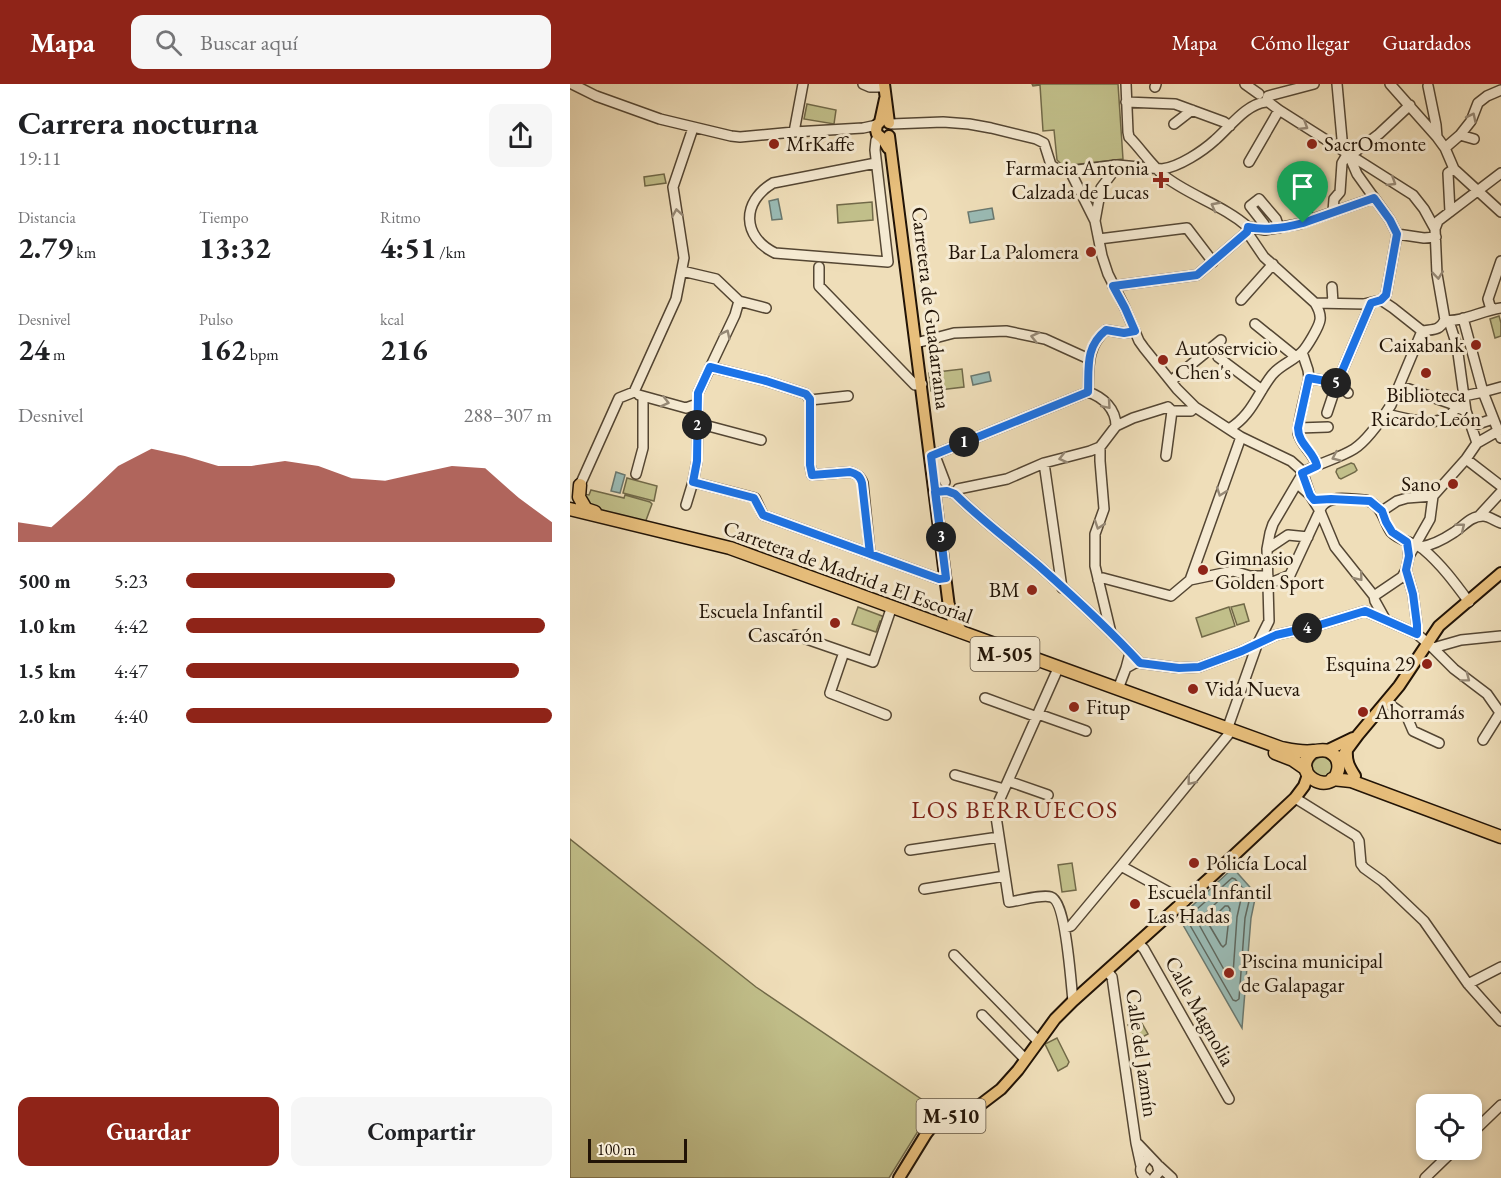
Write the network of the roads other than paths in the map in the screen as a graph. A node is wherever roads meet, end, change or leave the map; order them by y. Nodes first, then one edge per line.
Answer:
1 (803, 84) edge
2 (863, 84) edge
3 (1126, 84) edge
4 (1245, 84) edge
5 (1314, 84) edge
6 (1337, 84) edge
7 (1390, 84) edge
8 (575, 85) edge
9 (884, 86) edge
10 (1428, 86) dead end
11 (1501, 90) edge
12 (570, 96) edge
13 (1263, 98) junction
14 (1126, 102) junction
15 (1410, 105) junction
16 (1192, 110) junction
17 (1279, 110) junction
18 (1174, 124) dead end
19 (1230, 126) junction
20 (693, 128) junction
21 (884, 130) junction
22 (794, 132) junction
23 (1460, 135) junction
24 (1437, 136) junction
25 (1474, 139) dead end
26 (1445, 148) junction
27 (1347, 153) junction
28 (1249, 162) dead end
29 (876, 163) junction
30 (1114, 165) junction
31 (1156, 169) junction
32 (1454, 169) junction
33 (1070, 171) junction
34 (1501, 173) edge
35 (1292, 190) dead end
36 (1478, 191) junction
37 (1374, 198) junction
38 (1333, 211) junction
39 (1450, 212) junction
40 (1501, 212) edge
41 (1095, 221) junction
42 (1307, 221) junction
43 (1279, 228) junction
44 (1247, 230) junction
45 (1262, 230) junction
46 (1436, 233) junction
47 (1397, 234) junction
48 (1099, 239) junction
49 (1253, 241) junction
50 (1213, 261) junction
51 (1273, 264) junction
52 (1500, 266) edge
53 (819, 267) dead end
54 (682, 271) junction
55 (1113, 286) junction
56 (1332, 287) dead end
57 (1241, 300) dead end
58 (739, 301) junction
59 (1376, 302) junction
60 (1315, 303) junction
61 (1333, 303) junction
62 (766, 308) dead end
63 (1497, 308) edge
64 (1463, 318) junction
65 (1447, 321) junction
66 (1255, 324) dead end
67 (1135, 331) junction
68 (1422, 331) junction
69 (1221, 340) dead end
70 (916, 343) junction
71 (1299, 355) junction
72 (1218, 357) dead end
73 (1089, 359) junction
74 (710, 367) junction
75 (1309, 378) junction
76 (1337, 383) junction
77 (922, 384) junction
78 (1174, 385) junction
79 (1400, 386) junction
80 (1501, 387) edge
81 (1262, 390) junction
82 (1088, 392) junction
83 (1484, 392) junction
84 (1348, 393) dead end
85 (638, 394) junction
86 (848, 396) dead end
87 (1464, 396) junction
88 (810, 399) junction
89 (697, 404) junction
90 (1195, 407) junction
91 (1456, 407) junction
92 (1170, 409) junction
93 (1466, 411) junction
94 (1327, 413) dead end
95 (1386, 414) junction
96 (1493, 418) junction
97 (697, 423) junction
98 (1471, 423) junction
99 (1116, 426) junction
100 (1328, 427) dead end
101 (1298, 428) junction
102 (1229, 429) junction
103 (1499, 434) edge
104 (1241, 437) junction
105 (761, 440) dead end
106 (1476, 444) junction
107 (1100, 447) junction
108 (931, 456) junction
109 (1166, 456) dead end
110 (1466, 459) junction
111 (1044, 463) junction
112 (1317, 466) junction
113 (636, 474) dead end
114 (1300, 478) junction
115 (693, 482) junction
116 (580, 485) junction
117 (938, 486) junction
118 (1500, 487) edge
119 (956, 491) junction
120 (570, 495) edge
121 (1433, 496) junction
122 (1312, 497) junction
123 (1331, 499) junction
124 (686, 505) dead end
125 (1378, 508) junction
126 (570, 509) edge
127 (1320, 511) junction
128 (570, 515) edge
129 (1479, 516) junction
130 (619, 521) junction
131 (1501, 523) edge
132 (1308, 537) junction
133 (1415, 545) junction
134 (1267, 549) junction
135 (870, 554) junction
136 (1406, 570) junction
137 (1501, 573) edge
138 (946, 578) junction
139 (1190, 579) junction
140 (1098, 580) junction
141 (1268, 580) junction
142 (1062, 588) junction
143 (1374, 596) junction
144 (1469, 602) junction
145 (949, 607) junction
146 (890, 612) junction
147 (1384, 619) junction
148 (1269, 621) junction
149 (937, 624) junction
150 (961, 632) junction
151 (1111, 633) junction
152 (1417, 634) junction
153 (795, 635) dead end
154 (1276, 635) junction
155 (1501, 636) edge
156 (1260, 644) junction
157 (1431, 646) junction
158 (844, 652) junction
159 (1130, 653) junction
160 (1140, 663) junction
161 (1126, 669) junction
162 (1056, 673) junction
163 (1118, 689) junction
164 (984, 698) dead end
165 (1386, 702) junction
166 (1501, 714) edge
167 (886, 715) dead end
168 (1037, 715) junction
169 (1086, 731) dead end
170 (1230, 732) junction
171 (1358, 735) junction
172 (1483, 741) dead end
173 (1439, 743) dead end
174 (1328, 750) junction
175 (1347, 750) junction
176 (1314, 752) junction
177 (1338, 764) junction
178 (1307, 772) junction
179 (955, 775) dead end
180 (1355, 776) junction
181 (1326, 781) junction
182 (1006, 785) junction
183 (1048, 795) dead end
184 (1297, 796) junction
185 (1501, 831) edge
186 (999, 837) junction
187 (1501, 837) edge
188 (910, 850) dead end
189 (1121, 866) junction
190 (1005, 876) junction
191 (924, 889) dead end
192 (1185, 901) junction
193 (1065, 928) junction
194 (1138, 943) junction
195 (954, 955) dead end
196 (1501, 967) edge
197 (1107, 971) junction
198 (1468, 984) junction
199 (1073, 1001) junction
200 (982, 1015) dead end
201 (1501, 1021) edge
202 (1038, 1041) junction
203 (1025, 1059) junction
204 (1229, 1099) dead end
205 (1501, 1105) edge
206 (1482, 1123) edge
207 (1136, 1143) junction
208 (1444, 1160) edge
209 (1156, 1163) junction
210 (1143, 1174) edge
211 (1155, 1177) edge
212 (899, 1178) edge
213 (1171, 1178) edge
214 (1425, 1178) edge

1 - 22 street
2 - 9 street
3 - 14 street
4 - 13 street
5 - 13 street
6 - 27 street
7 - 15 street
8 - 12 street
8 - 20 street
9 - 21 main road, Carretera de Guadarrama
10 - 24 street
23 -> 11 street
13 - 17 street
13 - 19 street
14 - 16 street
14 - 31 street
15 - 24 street
15 - 27 street
16 - 18 street
16 - 19 street
17 -> 27 street
17 - 28 street
19 - 31 street
20 - 22 street
54 -> 20 street
21 - 22 street
21 - 29 street
21 - 33 street
21 - 70 main road, Carretera de Guadarrama
23 - 25 street
23 - 26 street
24 - 26 street
26 - 32 street
27 - 37 street
27 - 38 street
27 -> 46 street
29 - 29 street
30 - 31 street
30 - 33 street
30 - 41 street
44 -> 31 street
32 - 36 street
32 - 39 street
33 - 41 street
34 - 36 street
35 - 42 street
36 - 39 street
36 - 40 street
37 - 38 street
37 - 47 street
38 - 42 street
39 - 46 street
41 - 48 street
42 - 43 street
43 - 45 street
43 - 45 street
44 - 45 street
44 - 49 street
44 - 50 street
45 - 49 street
46 - 47 street
46 -> 65 street
47 - 59 street
48 - 50 street
48 - 55 street
49 - 51 street
50 - 55 street
51 - 57 street
51 - 60 street
52 - 63 street
53 - 77 street
54 - 58 street
54 - 85 street
55 - 67 street
56 - 61 street
58 - 62 street
74 -> 58 street
59 - 61 street
59 - 68 street
59 - 76 street
60 - 61 street
60 - 71 street
63 - 64 street
64 - 65 street
64 - 83 street
65 - 68 street
65 - 87 street
66 - 71 street
67 - 73 street
67 - 78 street
68 - 79 street
69 - 78 street
73 -> 70 street
70 - 77 main road, Carretera de Guadarrama
71 - 75 street
71 - 81 street
72 - 81 street
73 - 82 street
74 - 88 street
74 - 89 street
75 - 76 street
75 - 101 street
76 - 84 street
76 - 94 street
77 - 108 main road, Carretera de Guadarrama
78 - 90 street
78 - 92 street
79 - 91 street
79 - 95 street
80 - 83 street
81 - 102 street
82 -> 99 street
82 - 108 street
83 - 87 street
83 - 96 street
85 -> 89 street
85 - 113 street
85 - 116 street
86 - 88 street
87 - 93 street
88 - 135 street
89 - 97 street
90 - 92 street
90 - 102 street
91 - 93 street
91 - 95 street
92 - 99 street
92 - 109 street
93 - 98 street
95 -> 112 street
96 - 98 street
96 - 103 street
97 - 105 street
97 - 115 street
98 - 106 street
99 - 107 street
100 - 101 street
101 - 112 street
102 - 104 street
103 - 106 street
104 - 114 street
104 -> 139 street
106 - 110 street
107 -> 111 street
107 -> 140 street
108 - 117 main road, Carretera de Guadarrama
110 - 118 street
110 - 121 street
111 - 119 street
111 - 142 street
112 - 114 street
114 - 122 street
114 - 134 street
115 - 124 street
115 - 135 street
116 - 120 highway
116 - 130 highway
117 - 119 street
117 - 138 main road, Carretera de Guadarrama
118 - 129 street
119 - 142 street
121 - 125 street
121 - 133 street
122 - 123 street
122 - 127 street
123 - 125 street
123 - 127 street
125 - 133 street
126 - 130 highway, Carretera de Madrid a El Escorial / M-505
127 - 132 street
127 -> 143 street
128 - 146 highway, Carretera de Madrid a El Escorial / M-505
129 - 131 street
133 -> 129 street
130 - 149 highway, Carretera de Madrid a El Escorial / M-505
132 - 134 street
132 - 141 street
133 - 136 street
133 - 144 street
134 - 141 street
135 - 138 street
136 - 143 street
136 - 152 street
137 - 144 main road
138 - 145 main road, Carretera de Guadarrama
139 - 140 street
139 - 141 street
140 - 151 street
141 - 148 street
142 - 151 street
143 - 147 street
144 - 157 main road
145 - 149 highway
145 - 150 highway
146 - 158 street
146 - 162 highway, Carretera de Madrid a El Escorial / M-505
147 - 152 street
147 - 154 street
148 - 154 street
148 - 156 street
149 - 150 highway, Carretera de Madrid a El Escorial / M-505
150 - 163 highway, Carretera de Madrid a El Escorial / M-505
151 - 159 street
152 - 157 street
153 - 158 street
154 - 156 street
155 - 157 street
156 - 160 street
156 - 170 street
157 - 165 main road
157 -> 166 street
158 - 167 street
159 - 160 street
159 - 161 street
160 - 161 street
161 - 163 street
162 - 168 street
162 - 170 highway, Carretera de Madrid a El Escorial / M-505
163 - 170 highway, Carretera de Madrid a El Escorial / M-505
164 - 168 street
165 - 171 main road
165 - 173 street
166 - 172 street
168 - 169 street
168 - 182 street
170 - 176 highway, Carretera de Madrid a El Escorial / M-505
170 - 178 highway, Carretera de Madrid a El Escorial / M-505
170 -> 189 street
171 - 174 main road
171 - 175 main road
174 - 176 highway, M-505
174 - 177 highway
175 - 177 main road
175 - 180 main road
176 - 178 highway
177 - 180 highway
177 - 181 highway
178 - 181 highway, M-505
178 - 184 main road, M-510
179 - 182 street
180 - 185 highway
181 - 184 main road, M-510
181 - 187 highway, M-505
182 - 183 street
182 - 186 street
184 - 192 main road, M-510
184 - 198 street
186 - 188 street
186 - 190 street
189 - 192 street
189 - 193 street
190 - 191 street
190 - 193 street
192 - 194 main road, M-510
193 - 199 street
194 - 197 main road, M-510
194 - 204 street, Calle Magnolia
195 - 202 street
196 - 198 street
197 - 199 main road, M-510
197 - 207 street, Calle del Jazmín
198 - 201 street
199 - 202 main road, M-510
200 - 203 street
202 - 203 main road, M-510
203 - 212 main road, M-510
205 - 206 street
207 - 209 street, Calle del Jazmín
207 - 210 street, Calle del Jazmín
208 - 214 street
209 - 210 street
209 - 211 street
209 - 213 street, Calle del Jazmín
211 - 213 street

